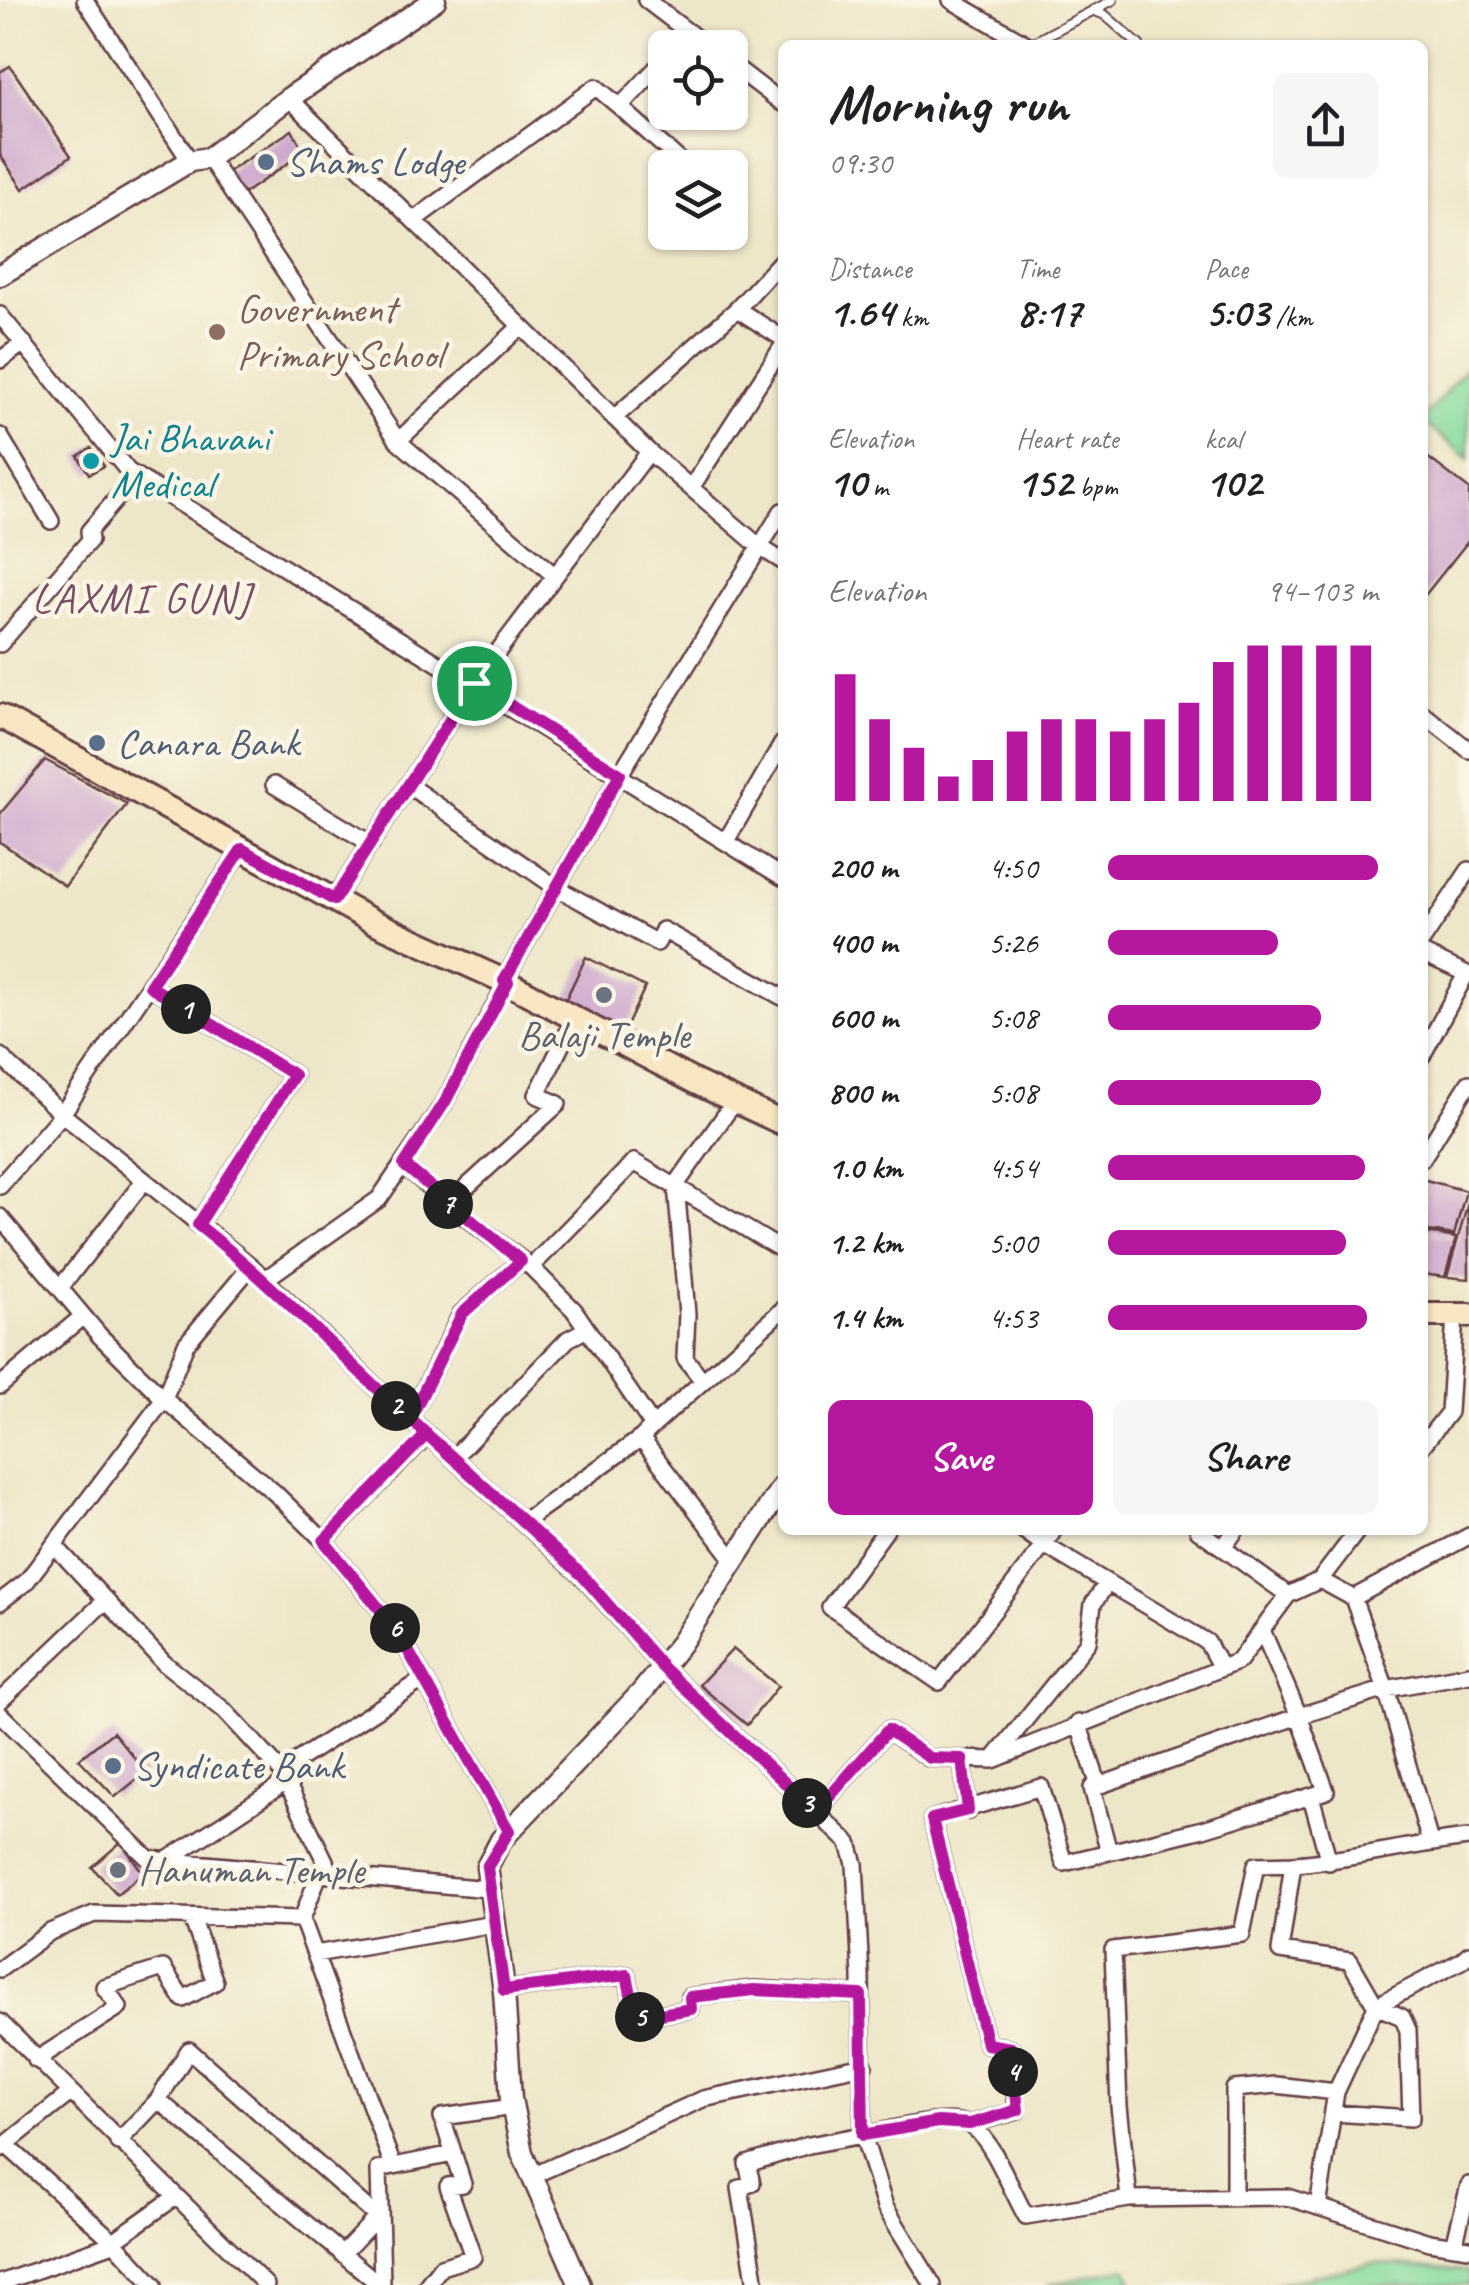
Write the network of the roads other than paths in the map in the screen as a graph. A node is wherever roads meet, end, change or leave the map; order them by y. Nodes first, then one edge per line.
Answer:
1 (85, 0) edge
2 (434, 0) edge
3 (646, 0) edge
4 (951, 0) edge
5 (1112, 0) edge
6 (1093, 10) junction
7 (686, 30) edge
8 (1019, 40) edge
9 (1037, 40) edge
10 (1133, 40) edge
11 (648, 77) edge
12 (748, 77) edge
13 (289, 98) junction
14 (778, 100) edge
15 (620, 107) junction
16 (668, 150) edge
17 (199, 159) junction
18 (414, 220) junction
19 (778, 264) edge
20 (0, 275) edge
21 (736, 309) junction
22 (0, 314) edge
23 (521, 326) junction
24 (778, 335) edge
25 (24, 343) junction
26 (778, 352) edge
27 (0, 360) edge
28 (614, 418) junction
29 (0, 436) edge
30 (398, 441) junction
31 (650, 452) junction
32 (136, 476) junction
33 (692, 488) junction
34 (778, 518) edge
35 (51, 521) dead end
36 (760, 547) junction
37 (778, 558) edge
38 (555, 576) junction
39 (0, 644) edge
40 (474, 683) junction
41 (0, 716) edge
42 (1428, 718) edge
43 (1469, 750) edge
44 (778, 751) edge
45 (620, 774) junction
46 (274, 785) dead end
47 (408, 785) junction
48 (726, 842) junction
49 (370, 844) junction
50 (242, 849) junction
51 (1469, 870) edge
52 (778, 874) edge
53 (556, 888) junction
54 (334, 900) junction
55 (1428, 932) edge
56 (1428, 956) edge
57 (1467, 975) edge
58 (506, 982) junction
59 (150, 986) junction
60 (778, 995) edge
61 (575, 1017) junction
62 (1428, 1045) edge
63 (0, 1056) edge
64 (1469, 1082) edge
65 (735, 1101) junction
66 (62, 1114) junction
67 (778, 1121) edge
68 (1428, 1149) edge
69 (404, 1165) junction
70 (144, 1181) junction
71 (676, 1185) junction
72 (0, 1186) edge
73 (448, 1204) junction
74 (0, 1217) edge
75 (198, 1225) junction
76 (778, 1248) edge
77 (526, 1264) junction
78 (251, 1266) junction
79 (264, 1280) junction
80 (60, 1288) junction
81 (778, 1314) edge
82 (1428, 1315) edge
83 (1462, 1315) edge
84 (83, 1316) junction
85 (586, 1329) junction
86 (703, 1381) junction
87 (0, 1386) edge
88 (164, 1398) junction
89 (410, 1419) junction
90 (653, 1426) junction
91 (427, 1434) junction
92 (640, 1438) junction
93 (1428, 1438) edge
94 (452, 1458) junction
95 (778, 1493) edge
96 (523, 1522) junction
97 (882, 1535) edge
98 (1030, 1535) edge
99 (1051, 1535) edge
100 (1205, 1535) edge
101 (1232, 1535) edge
102 (1354, 1535) edge
103 (1469, 1536) edge
104 (324, 1541) junction
105 (54, 1545) junction
106 (1044, 1546) junction
107 (1223, 1548) junction
108 (735, 1560) junction
109 (1320, 1580) junction
110 (1107, 1582) junction
111 (1288, 1595) junction
112 (1353, 1598) junction
113 (106, 1600) junction
114 (0, 1602) edge
115 (1262, 1630) junction
116 (662, 1667) junction
117 (1221, 1668) junction
118 (1469, 1674) edge
119 (424, 1680) junction
120 (1386, 1689) junction
121 (0, 1701) edge
122 (0, 1714) edge
123 (1299, 1716) junction
124 (1078, 1723) junction
125 (962, 1759) junction
126 (993, 1760) junction
127 (284, 1777) junction
128 (1098, 1786) junction
129 (1311, 1796) junction
130 (968, 1810) junction
131 (816, 1812) junction
132 (509, 1831) junction
133 (1469, 1838) edge
134 (1430, 1842) junction
135 (1109, 1852) junction
136 (168, 1860) junction
137 (1329, 1862) junction
138 (1293, 1864) junction
139 (326, 1874) junction
140 (489, 1889) junction
141 (192, 1918) junction
142 (302, 1919) junction
143 (494, 1924) junction
144 (316, 1954) junction
145 (1469, 1954) edge
146 (0, 1970) edge
147 (504, 1990) junction
148 (861, 1995) junction
149 (1376, 2006) junction
150 (0, 2022) edge
151 (36, 2060) junction
152 (864, 2065) junction
153 (1336, 2092) junction
154 (69, 2094) junction
155 (158, 2100) junction
156 (513, 2107) junction
157 (1333, 2112) junction
158 (970, 2124) junction
159 (863, 2135) junction
160 (118, 2142) junction
161 (3, 2146) edge
162 (454, 2154) junction
163 (393, 2166) junction
164 (532, 2176) junction
165 (1469, 2185) edge
166 (174, 2198) junction
167 (1234, 2198) junction
168 (1129, 2199) junction
169 (1318, 2207) junction
170 (114, 2241) junction
171 (1461, 2247) edge
172 (342, 2254) junction
173 (256, 2282) edge
174 (0, 2283) edge
175 (154, 2285) edge
176 (381, 2285) edge
177 (426, 2285) edge
178 (580, 2285) edge
179 (756, 2285) edge
180 (933, 2285) edge

1 - 17 street
2 - 13 street
3 - 7 street
4 - 8 street
5 - 6 lane
6 - 9 lane
6 - 10 lane
11 - 15 street
12 - 14 street
13 - 17 street
13 - 18 street
15 - 16 street
15 - 18 street
17 - 20 street
17 - 30 street
18 - 23 street
19 - 21 street
21 - 24 street
21 - 28 street
22 - 25 street
23 - 28 street
23 - 30 street
25 - 27 street
25 - 32 street
26 - 33 street
28 - 31 street
29 - 35 street
30 - 38 street
31 - 33 street
31 - 38 street
32 - 39 street
32 - 40 street
33 - 36 street
34 - 36 street
36 - 37 street
36 - 45 street
38 - 40 street
40 - 45 street
40 - 47 street
41 - 50 main road
42 - 43 street
44 - 48 street
45 - 48 street
45 - 53 street
46 - 49 street
47 - 49 street
47 - 53 street
48 - 52 street
49 - 54 street
50 - 54 main road
50 - 59 street
51 - 55 street
53 - 58 street
53 - 60 street
54 - 58 main road
56 - 57 street
57 - 62 street
58 - 61 main road
58 - 69 street
59 - 66 street
59 - 75 street
61 - 65 main road
61 - 73 street
63 - 66 street
64 - 68 street
65 - 67 main road
65 - 71 street
66 - 70 street
66 - 72 street
69 - 73 street
69 - 79 street
70 - 75 street
70 - 80 street
71 - 76 street
71 - 77 street
71 - 86 street
73 - 77 street
74 - 80 street
75 - 78 street
77 - 85 street
77 - 89 street
78 - 79 street
78 - 88 street
79 - 89 street
80 - 84 street
81 - 86 street
82 - 83 main road
83 - 93 street
84 - 87 street
84 - 88 street
85 - 90 street
85 - 94 street
86 - 90 street
88 - 104 street
88 - 105 street
89 - 91 street
90 - 92 street
91 - 94 street
91 - 104 street
92 - 96 street
92 - 108 street
94 - 96 street
95 - 108 street
96 - 116 street
97 - 106 street
98 - 106 street
99 - 106 street
100 - 107 street
101 - 107 street
102 - 109 street
103 - 112 street
104 - 119 street
105 - 113 street
105 - 114 street
106 - 110 street
107 - 111 street
108 - 116 street
109 - 111 street
109 - 112 street
110 - 117 street
110 - 126 street
111 - 115 street
112 - 120 street
113 - 121 street
113 - 127 street
115 - 117 street
115 - 123 street
116 - 131 street
116 - 132 street
117 - 124 street
118 - 120 street
119 - 127 street
119 - 132 street
120 - 123 street
120 - 134 street
122 - 136 street
123 - 128 street
123 - 129 street
124 - 126 street
124 - 128 street
125 - 126 street
125 - 130 street
125 - 131 street
127 - 136 street
127 - 139 street
128 - 135 street
129 - 135 street
129 - 137 street
130 - 135 street
130 - 158 street
131 - 148 street
132 - 140 street
133 - 134 street
134 - 137 street
136 - 139 street
137 - 138 street
138 - 149 street
138 - 168 street
139 - 140 street
139 - 142 street
140 - 143 street
141 - 142 street
141 - 146 street
141 - 151 street
142 - 144 street
143 - 144 street
143 - 147 street
144 - 163 street
145 - 149 street
147 - 148 street
147 - 156 street
148 - 152 street
149 - 153 street
149 - 157 street
150 - 151 street
151 - 154 street
152 - 159 street
152 - 164 street
153 - 157 street
153 - 167 street
154 - 160 street
154 - 161 street
155 - 160 street
155 - 172 street
155 - 172 street
156 - 162 street
156 - 164 street
157 - 169 street
158 - 159 street
158 - 168 street
159 - 179 street
159 - 180 street
160 - 166 street
161 - 170 street
162 - 163 street
162 - 177 street
163 - 176 street
164 - 178 street
165 - 171 street
166 - 170 street
166 - 173 street
167 - 168 street
167 - 169 street
169 - 171 street
170 - 174 street
170 - 175 street
172 - 176 street

